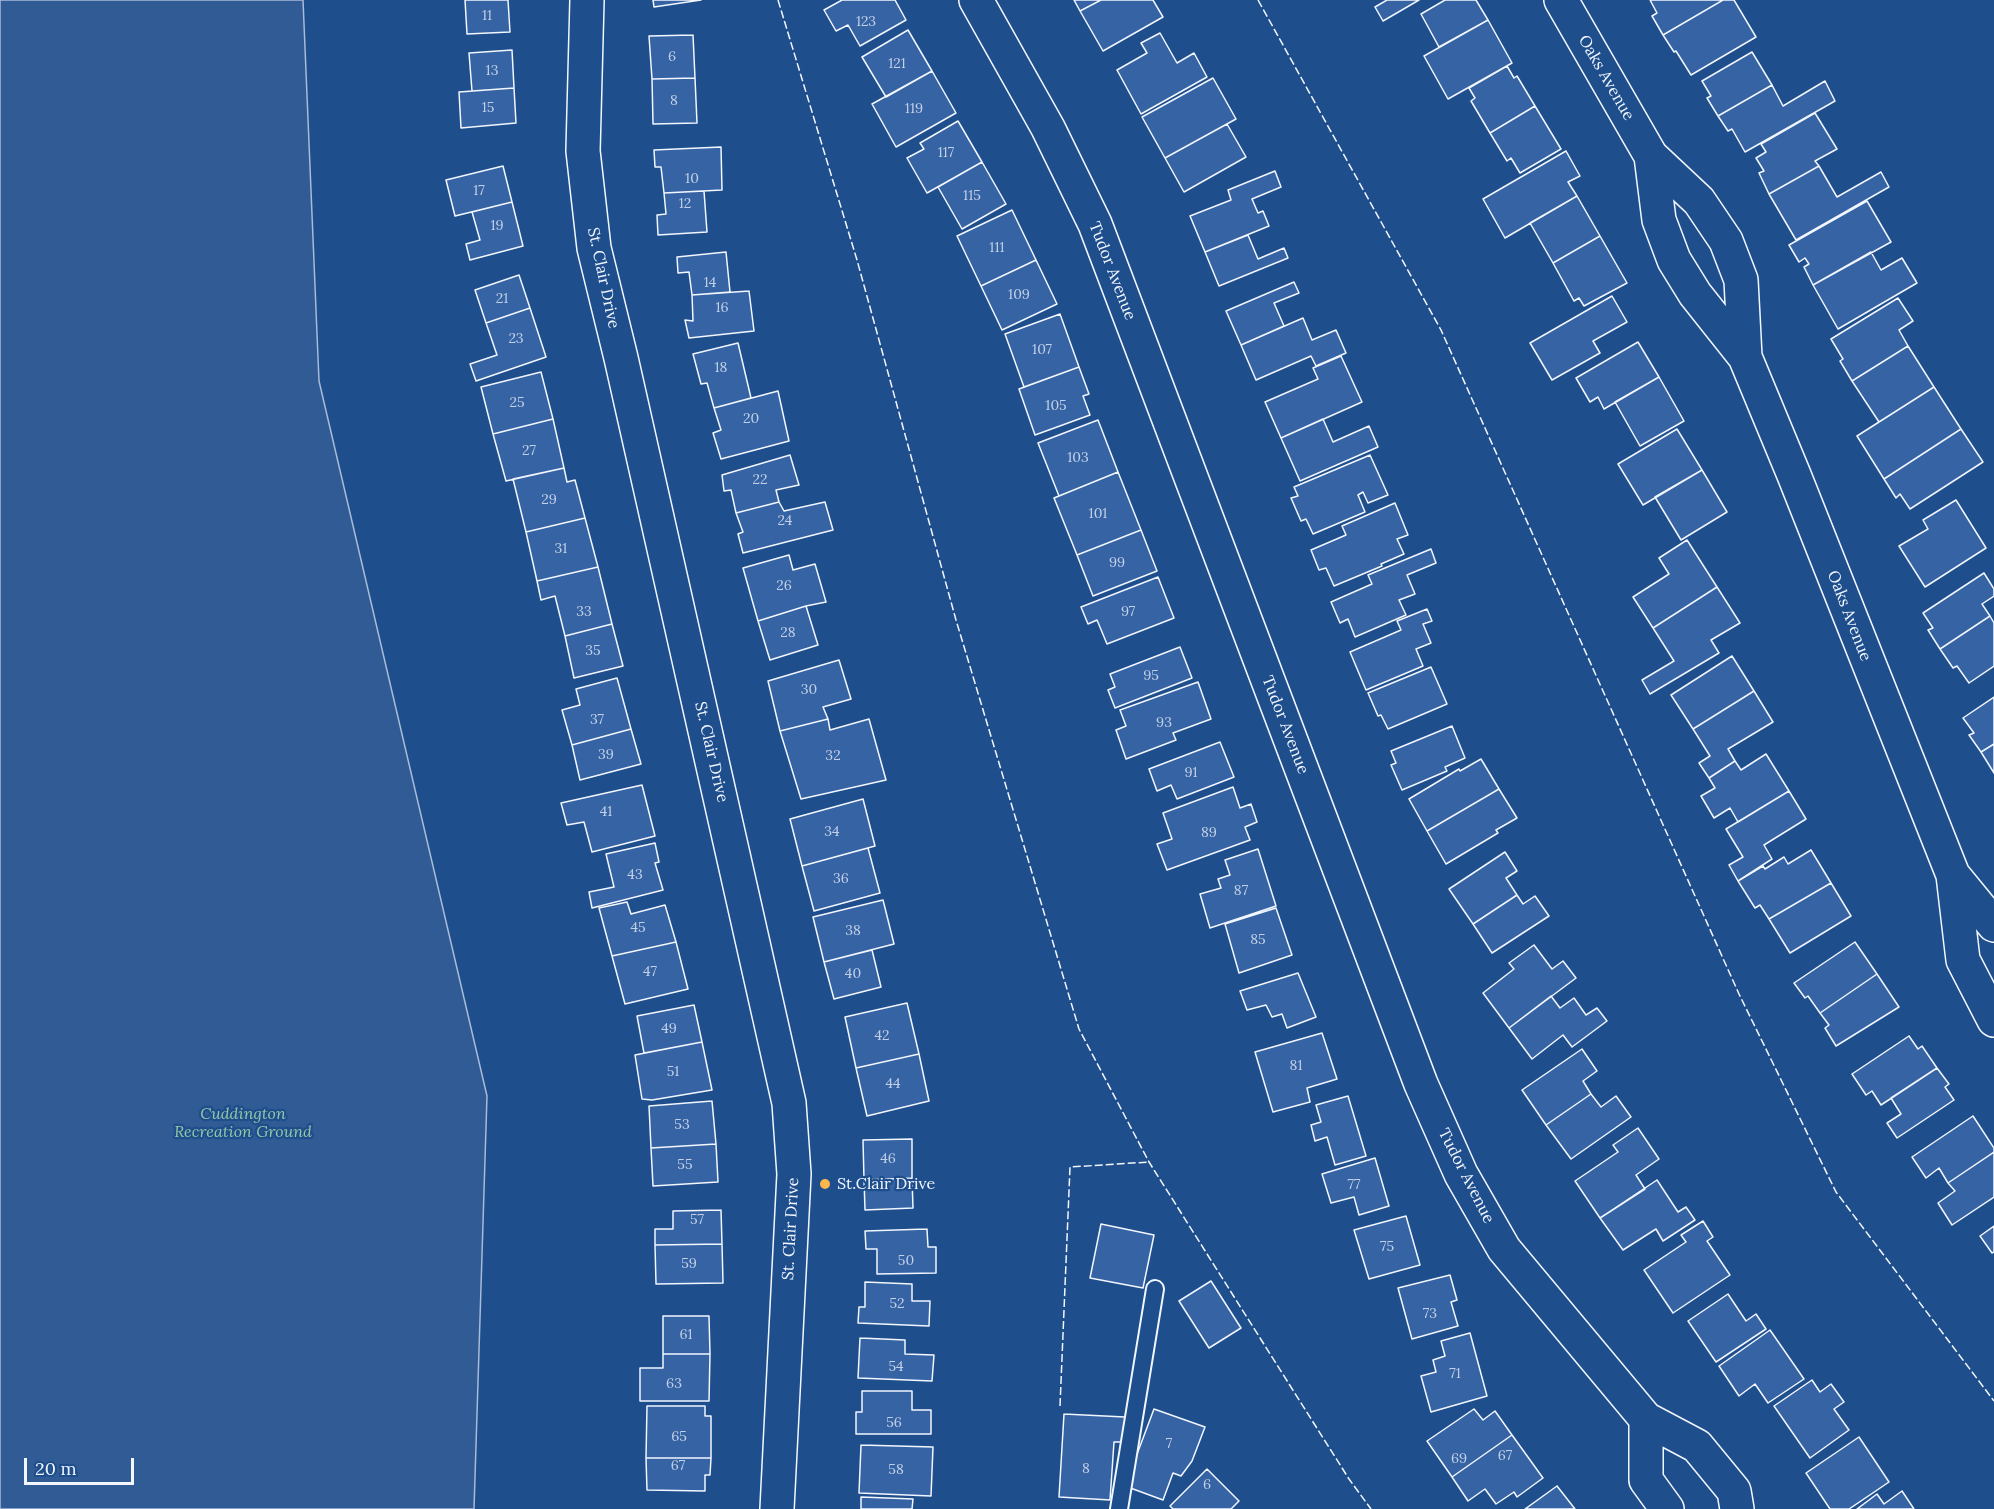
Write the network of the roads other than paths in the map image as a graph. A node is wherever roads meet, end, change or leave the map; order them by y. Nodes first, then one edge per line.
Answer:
1 (587, 0) edge
2 (976, 0) edge
3 (1561, 0) edge
4 (1651, 156) junction
5 (1745, 357) junction
6 (1953, 875) junction
7 (1994, 925) edge
8 (1994, 1020) edge
9 (1155, 1289) dead end
10 (1646, 1419) junction
11 (777, 1509) edge
12 (1119, 1509) edge
13 (1667, 1509) edge
14 (1737, 1509) edge

1 - 11 street, St. Clair Drive
2 - 10 street, Tudor Avenue
3 - 4 street, Oaks Avenue
4 - 5 street, Oaks Avenue
4 - 5 street, Oaks Avenue
5 - 6 street, Oaks Avenue
6 - 7 street, Oaks Avenue
6 - 8 street, Oaks Avenue
9 - 12 lane
10 - 13 street
10 - 14 street, Tudor Avenue

